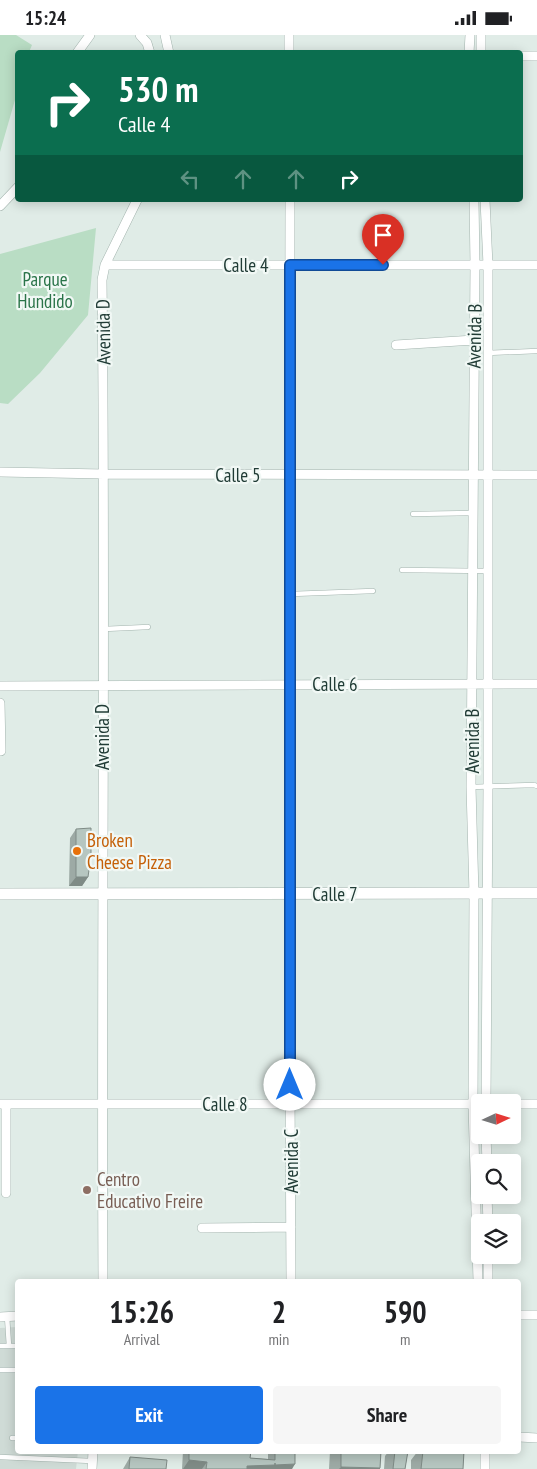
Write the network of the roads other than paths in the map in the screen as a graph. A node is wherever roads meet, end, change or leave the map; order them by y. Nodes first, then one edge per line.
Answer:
1 (90, 35) edge
2 (140, 35) edge
3 (164, 35) edge
4 (289, 35) edge
5 (470, 35) edge
6 (482, 35) edge
7 (79, 50) edge
8 (149, 50) edge
9 (168, 50) edge
10 (289, 50) edge
11 (470, 50) edge
12 (481, 50) edge
13 (523, 56) edge
14 (537, 56) edge
15 (15, 190) edge
16 (136, 202) edge
17 (290, 202) edge
18 (474, 202) edge
19 (486, 202) edge
20 (0, 206) edge
21 (104, 265) junction
22 (290, 265) junction
23 (475, 265) junction
24 (488, 265) junction
25 (537, 265) edge
26 (474, 340) junction
27 (396, 345) dead end
28 (537, 351) edge
29 (488, 353) junction
30 (474, 393) junction
31 (487, 393) junction
32 (0, 473) edge
33 (104, 474) junction
34 (474, 474) junction
35 (290, 475) junction
36 (487, 475) junction
37 (537, 475) edge
38 (473, 513) junction
39 (413, 514) dead end
40 (402, 570) dead end
41 (473, 571) junction
42 (488, 571) junction
43 (373, 591) dead end
44 (290, 594) junction
45 (148, 627) dead end
46 (103, 629) junction
47 (472, 683) junction
48 (488, 684) junction
49 (537, 684) edge
50 (0, 685) edge
51 (102, 685) junction
52 (291, 685) junction
53 (0, 703) edge
54 (1, 751) edge
55 (488, 786) junction
56 (537, 786) edge
57 (471, 787) junction
58 (487, 893) junction
59 (537, 893) edge
60 (0, 894) edge
61 (103, 894) junction
62 (290, 894) junction
63 (474, 894) junction
64 (474, 1016) junction
65 (486, 1016) junction
66 (476, 1094) edge
67 (486, 1094) edge
68 (3, 1104) edge
69 (102, 1104) junction
70 (290, 1104) junction
71 (471, 1104) edge
72 (521, 1104) edge
73 (537, 1104) edge
74 (477, 1144) edge
75 (6, 1193) dead end
76 (478, 1214) edge
77 (291, 1227) junction
78 (202, 1228) dead end
79 (479, 1264) edge
80 (488, 1264) edge
81 (103, 1279) edge
82 (291, 1279) edge
83 (478, 1279) edge
84 (488, 1279) edge
85 (521, 1315) edge
86 (537, 1315) edge
87 (3, 1316) edge
88 (0, 1346) edge
89 (9, 1346) junction
90 (15, 1346) edge
91 (0, 1370) edge
92 (15, 1370) edge
93 (521, 1437) edge
94 (537, 1438) edge
95 (485, 1454) edge
96 (0, 1457) edge
97 (92, 1465) edge
98 (485, 1469) edge

1 - 7 street
2 - 8 street
3 - 9 street
4 - 10 street
5 - 11 street
6 - 12 street
13 - 14 street
15 - 20 street
16 - 21 street, Avenida D
17 - 22 street, Avenida C
18 - 23 street, Avenida B
19 - 24 street, Avenida B
21 - 22 street, Calle 4
21 - 33 street, Avenida D
22 - 23 street, Calle 4
22 - 35 street, Avenida C
23 - 24 street, Calle 4
23 - 26 street, Avenida B
24 - 25 street, Calle 4
24 - 29 street, Avenida B
26 - 27 street
26 - 30 street, Avenida B
28 - 29 lane
29 - 31 street, Avenida B
30 - 31 street
30 - 34 street, Avenida B
31 - 36 street, Avenida B
32 - 33 street, Calle 5
33 - 35 street, Calle 5
33 - 46 street, Avenida D
34 - 35 street, Calle 5
34 - 36 street, Calle 5
34 - 38 street, Avenida B
35 - 44 street, Avenida C
36 - 37 street, Calle 5
36 - 42 street, Avenida B
38 - 39 lane
38 - 41 street, Avenida B
40 - 41 lane
41 - 42 lane
41 - 47 street, Avenida B
42 - 48 street, Avenida B
43 - 44 lane
44 - 52 street, Avenida C
45 - 46 lane
46 - 51 street, Avenida D
47 - 48 street, Calle 6
47 - 52 street, Calle 6
47 - 57 street, Avenida B
48 - 49 street, Calle 6
48 - 55 street, Avenida B
50 - 51 street, Calle 6
51 - 52 street, Calle 6
51 - 61 street, Avenida D
52 - 62 street, Avenida C
53 - 54 street
55 - 56 lane
55 - 57 lane
55 - 58 street, Avenida B
57 - 63 street, Avenida B
58 - 59 street, Calle 7
58 - 63 street, Calle 7
58 - 65 street, Avenida B
60 - 61 street, Calle 7
61 - 62 street, Calle 7
61 - 69 street, Avenida D
62 - 63 street, Calle 7
62 - 70 street, Avenida C
63 - 64 street, Avenida B
64 - 65 street
64 - 66 street, Avenida B
65 - 67 street, Avenida B
68 - 69 street, Calle 8
68 - 75 street
69 - 70 street, Calle 8
69 - 81 street, Avenida D
70 - 71 street, Calle 8
70 - 77 street, Avenida C
72 - 73 street
74 - 76 street, Avenida B
77 - 78 street
77 - 82 street, Avenida C
79 - 83 street, Avenida B
80 - 84 street
85 - 86 street
87 - 89 lane
88 - 89 lane
89 - 90 lane
91 - 92 lane
93 - 94 street
95 - 98 street
96 - 97 lane

